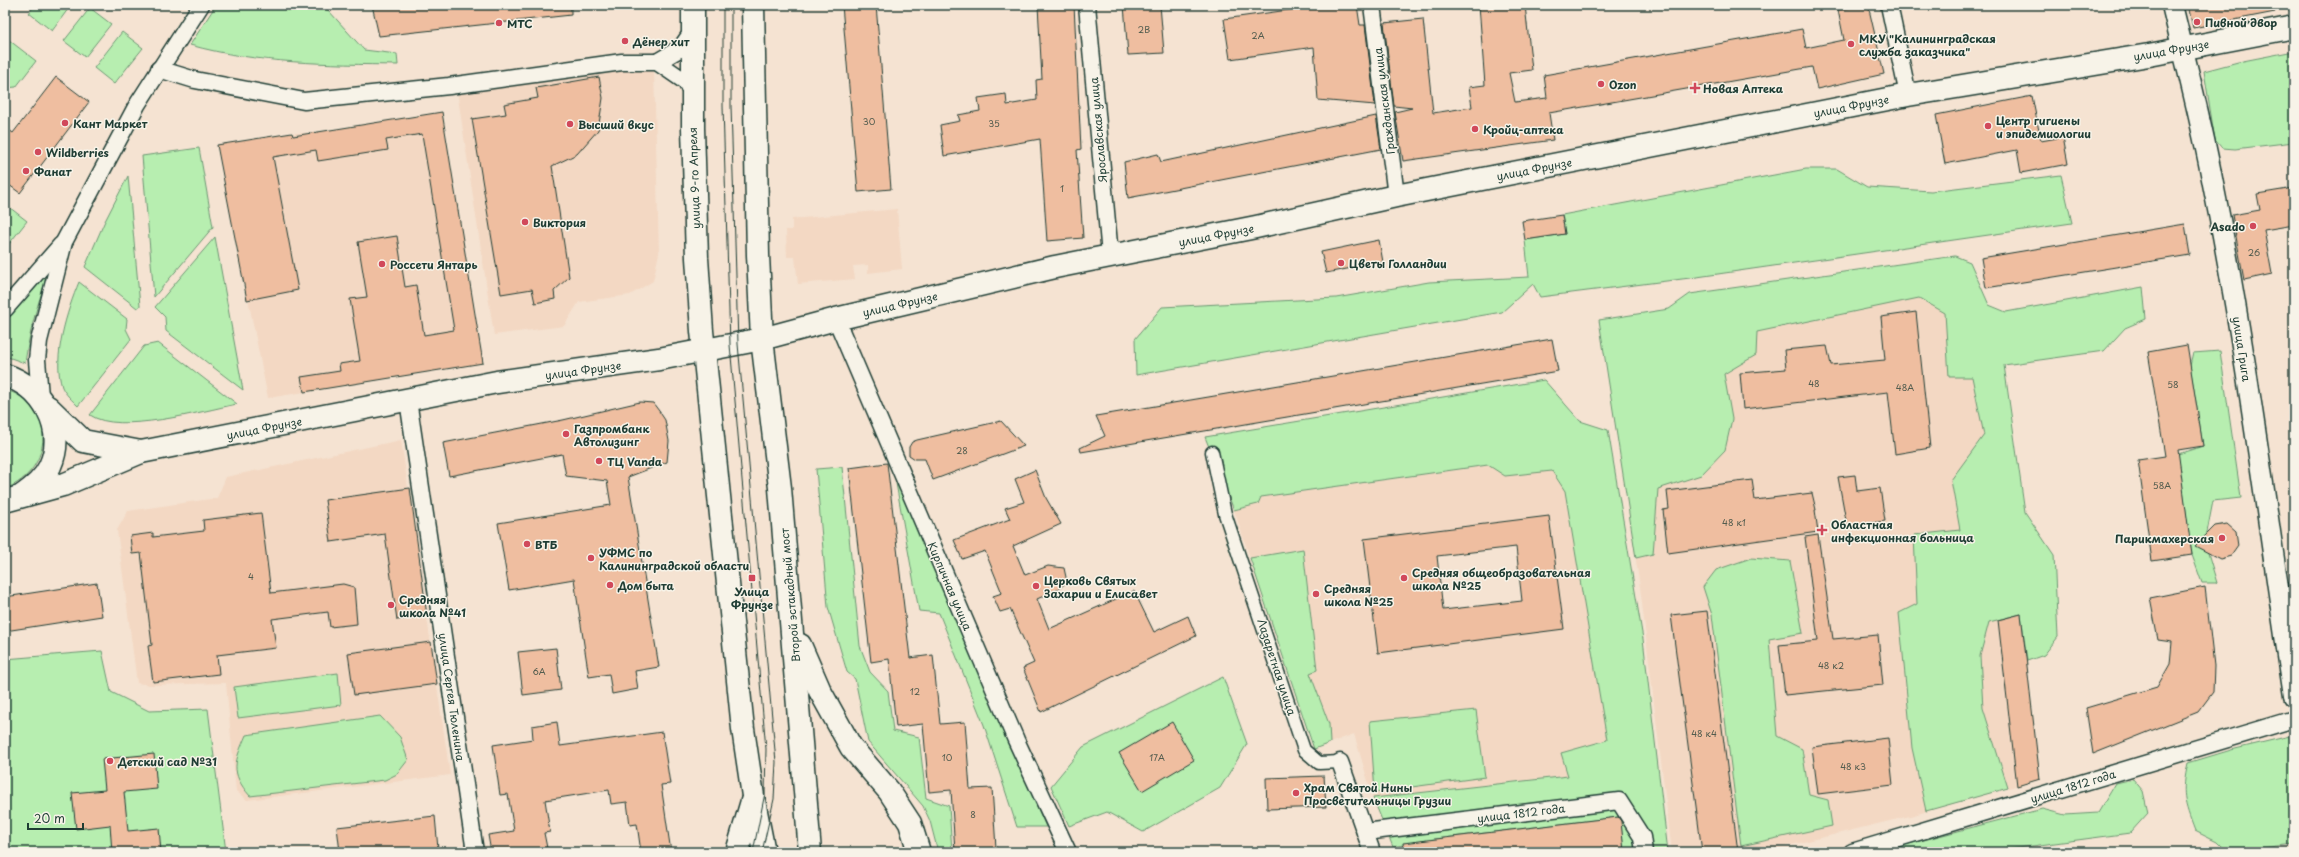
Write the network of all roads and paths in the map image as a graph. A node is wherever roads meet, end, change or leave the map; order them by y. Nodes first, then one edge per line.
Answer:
1 (201, 5) edge
2 (693, 5) edge
3 (753, 5) edge
4 (1087, 5) edge
5 (1372, 5) edge
6 (1889, 5) edge
7 (2172, 5) edge
8 (2294, 27) edge
9 (692, 32) junction
10 (2182, 48) junction
11 (657, 62) junction
12 (159, 69) junction
13 (692, 94) junction
14 (1908, 95) junction
15 (1396, 196) junction
16 (64, 242) junction
17 (1110, 255) junction
18 (5, 309) edge
19 (836, 319) junction
20 (762, 339) junction
21 (704, 350) junction
22 (5, 375) edge
23 (408, 400) junction
24 (43, 401) junction
25 (141, 452) junction
26 (1212, 452) dead end
27 (13, 499) edge
28 (794, 632) junction
29 (2294, 696) edge
30 (2294, 719) edge
31 (1340, 762) joint
32 (753, 796) junction
33 (1366, 832) junction
34 (475, 852) edge
35 (737, 852) edge
36 (764, 852) edge
37 (810, 852) edge
38 (919, 852) edge
39 (1068, 852) edge
40 (1372, 852) edge
41 (1644, 852) edge
42 (1852, 852) edge

1 - 12 street
2 - 9 main road, улица 9-го Апреля
3 - 20 main road
4 - 17 street, Ярославская улица
5 - 15 street, Гражданская улица
6 - 14 street
7 - 10 street, улица Грига
8 - 10 main road, улица Фрунзе
9 - 11 street
9 - 13 main road, улица 9-го Апреля
10 - 14 main road, улица Фрунзе
10 - 29 street, улица Грига
11 - 12 street
11 - 13 street
12 - 16 street
13 - 21 main road, улица 9-го Апреля
14 - 15 main road, улица Фрунзе
15 - 17 main road, улица Фрунзе
16 - 18 street
16 - 24 street
17 - 19 main road, улица Фрунзе
19 - 20 main road, улица Фрунзе
19 - 39 street, Кирпичная улица
20 - 21 main road, улица Фрунзе
20 - 28 main road, Второй эстакадный мост
21 - 23 main road, улица Фрунзе
21 - 32 main road
22 - 24 main road, улица Фрунзе
23 - 25 main road, улица Фрунзе
23 - 34 street, улица Сергея Тюленина
24 - 25 main road, улица Фрунзе
24 - 27 main road
25 - 27 main road, улица Фрунзе
26 - 31 street, Лазаретная улица
28 - 37 main road, Второй эстакадный мост
28 - 38 main road
30 - 42 street, улица 1812 года
31 - 33 street, Лазаретная улица
32 - 35 main road
32 - 36 main road
33 - 40 street, Лазаретная улица
33 - 41 street, улица 1812 года

